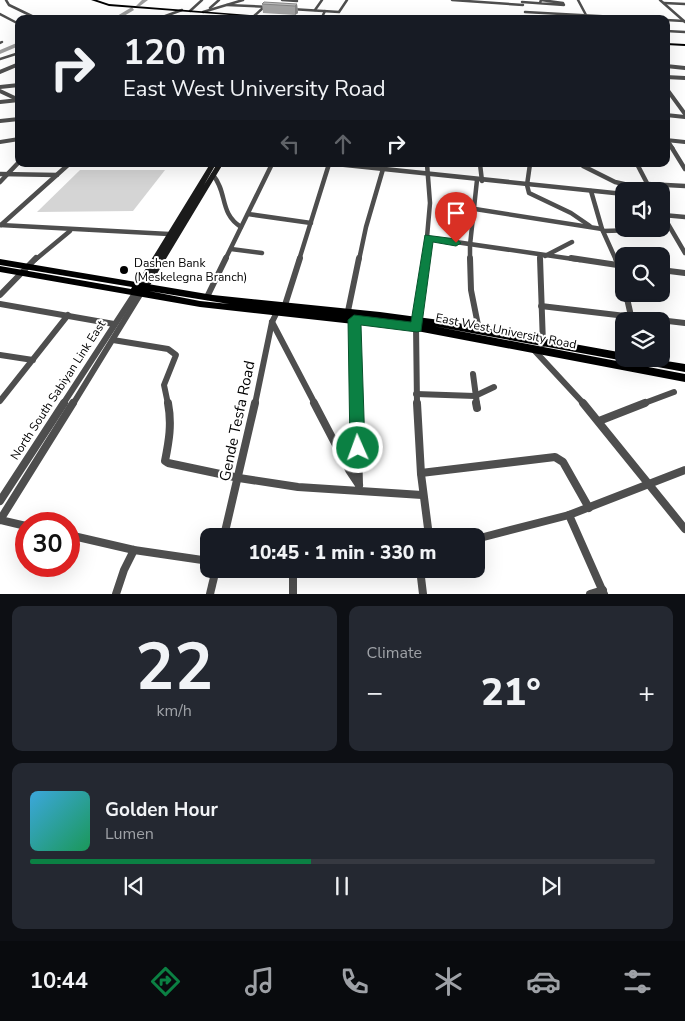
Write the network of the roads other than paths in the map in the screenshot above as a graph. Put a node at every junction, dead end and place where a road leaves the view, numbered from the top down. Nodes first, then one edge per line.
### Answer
1 (202, 0) edge
2 (219, 0) edge
3 (243, 0) edge
4 (282, 0) edge
5 (298, 0) edge
6 (322, 0) edge
7 (347, 0) edge
8 (452, 0) edge
9 (578, 0) edge
10 (660, 0) edge
11 (92, 1) edge
12 (251, 1) dead end
13 (6, 2) edge
14 (522, 2) edge
15 (540, 3) junction
16 (664, 3) junction
17 (685, 4) edge
18 (0, 5) edge
19 (227, 5) junction
20 (117, 6) joint
21 (251, 6) junction
22 (143, 7) joint
23 (264, 7) junction
24 (278, 8) edge
25 (284, 8) edge
26 (292, 8) junction
27 (181, 10) junction
28 (190, 10) junction
29 (315, 10) junction
30 (205, 11) junction
31 (325, 11) junction
32 (525, 12) junction
33 (0, 14) edge
34 (30, 15) edge
35 (168, 15) edge
36 (242, 15) edge
37 (244, 15) edge
38 (255, 15) edge
39 (323, 15) edge
40 (526, 15) edge
41 (571, 15) edge
42 (586, 15) edge
43 (670, 20) edge
44 (685, 21) edge
45 (15, 22) edge
46 (670, 31) edge
47 (685, 32) edge
48 (670, 43) edge
49 (685, 44) edge
50 (15, 54) edge
51 (0, 59) edge
52 (15, 66) edge
53 (670, 66) edge
54 (685, 68) edge
55 (0, 72) edge
56 (670, 77) edge
57 (685, 78) edge
58 (15, 85) edge
59 (0, 87) edge
60 (0, 91) edge
61 (670, 94) edge
62 (15, 98) edge
63 (15, 100) edge
64 (2, 102) edge
65 (0, 108) edge
66 (670, 115) edge
67 (685, 115) edge
68 (15, 119) edge
69 (0, 121) edge
70 (15, 140) edge
71 (670, 140) edge
72 (0, 142) edge
73 (685, 142) edge
74 (670, 144) edge
75 (15, 166) edge
76 (66, 167) edge
77 (211, 167) edge
78 (218, 167) edge
79 (271, 167) edge
80 (328, 167) edge
81 (387, 167) edge
82 (428, 167) edge
83 (480, 167) edge
84 (530, 167) edge
85 (585, 167) edge
86 (638, 167) edge
87 (685, 168) edge
88 (0, 174) edge
89 (7, 174) junction
90 (429, 174) junction
91 (57, 175) junction
92 (213, 175) junction
93 (479, 180) junction
94 (0, 182) edge
95 (615, 182) edge
96 (646, 182) edge
97 (527, 185) junction
98 (670, 185) edge
99 (685, 186) edge
100 (591, 191) junction
101 (615, 193) edge
102 (475, 209) junction
103 (248, 214) junction
104 (670, 214) edge
105 (685, 217) edge
106 (311, 223) junction
107 (0, 225) edge
108 (590, 226) junction
109 (670, 226) edge
110 (241, 227) junction
111 (70, 230) junction
112 (602, 230) junction
113 (615, 230) edge
114 (169, 234) junction
115 (428, 238) junction
116 (572, 242) dead end
117 (470, 245) junction
118 (230, 249) junction
119 (684, 250) edge
120 (262, 252) dead end
121 (542, 255) junction
122 (615, 255) edge
123 (0, 262) edge
124 (615, 265) edge
125 (0, 269) edge
126 (23, 270) junction
127 (670, 271) edge
128 (685, 273) edge
129 (140, 289) junction
130 (0, 295) edge
131 (207, 297) junction
132 (0, 304) edge
133 (541, 306) junction
134 (281, 309) junction
135 (348, 311) junction
136 (615, 314) edge
137 (68, 315) junction
138 (354, 320) junction
139 (670, 321) edge
140 (272, 322) junction
141 (685, 323) edge
142 (114, 324) junction
143 (417, 324) junction
144 (478, 330) junction
145 (113, 340) junction
146 (540, 347) junction
147 (0, 355) edge
148 (33, 360) junction
149 (685, 368) edge
150 (473, 374) dead end
151 (685, 378) edge
152 (494, 387) dead end
153 (674, 392) dead end
154 (416, 394) junction
155 (475, 396) junction
156 (0, 401) edge
157 (478, 408) dead end
158 (599, 421) junction
159 (685, 470) edge
160 (421, 473) junction
161 (239, 478) junction
162 (649, 484) junction
163 (359, 488) junction
164 (422, 495) junction
165 (0, 501) edge
166 (589, 508) junction
167 (569, 515) junction
168 (0, 520) edge
169 (15, 523) edge
170 (226, 528) edge
171 (428, 528) edge
172 (685, 529) edge
173 (485, 537) edge
174 (80, 538) edge
175 (134, 550) junction
176 (200, 560) edge
177 (214, 578) edge
178 (293, 578) edge
179 (421, 578) edge
180 (604, 592) edge
181 (116, 594) edge
182 (210, 594) edge
183 (293, 594) edge
184 (423, 594) edge
185 (590, 594) edge

1 - 28 street
2 - 30 street
3 - 19 street
4 - 5 street
5 - 26 street
6 - 29 street
7 - 31 street
8 - 14 street
9 - 42 street
10 - 16 street
11 - 20 main road
12 - 21 street
13 - 18 street
13 - 34 street
14 - 15 street
14 - 32 street
15 - 15 street
16 - 17 street
16 - 44 street
19 - 21 street
19 - 30 street
20 - 22 main road
21 - 23 street
22 - 27 main road
23 - 24 street
23 - 38 street
25 - 26 street
26 - 29 street
27 - 28 main road
27 - 35 street
27 - 36 main road
28 - 30 main road
29 - 31 street
30 - 37 main road
31 - 39 street
32 - 40 street
32 - 41 street
33 - 45 street
43 - 44 street
46 - 47 street
48 - 49 main road
50 - 51 street
52 - 55 street
53 - 54 street
56 - 57 street
58 - 59 street
60 - 62 street
61 - 67 street
63 - 64 street
64 - 65 street
66 - 67 street
68 - 69 street
70 - 72 street
71 - 73 street
74 - 87 street
75 - 89 street
76 - 91 street
77 - 114 main road, North South Sabiyan Link East
78 - 92 main road, North South Sabiyan Link East
79 - 103 street
80 - 106 street, Gende Tesfa Road
81 - 90 street
81 - 135 street
82 - 90 street
83 - 93 street
84 - 97 street
85 - 95 street
86 - 96 street
88 - 89 street
89 - 91 street
89 - 94 street
90 - 93 street
90 - 115 street
91 - 107 street
92 - 110 street
92 - 129 main road, North South Sabiyan Link East
93 - 97 street
93 - 102 street
97 - 100 street
97 - 108 street
98 - 99 street
100 - 101 street
100 - 112 street
102 - 108 street
102 - 117 street
103 - 106 street
103 - 110 street
104 - 105 street
106 - 134 street, Gende Tesfa Road
107 - 111 street
108 - 112 street
109 - 119 street
110 - 118 street
111 - 114 street
111 - 126 street
112 - 113 street
112 - 122 street
114 - 129 main road, North South Sabiyan Link East
115 - 117 street
115 - 143 street
116 - 121 street
117 - 121 street
117 - 144 street
118 - 120 street
118 - 131 street
121 - 124 street
121 - 133 street
123 - 126 main road, East West University Road
125 - 126 main road, East West University Road
126 - 129 main road, East West University Road
126 - 130 street
127 - 128 street
129 - 131 main road, East West University Road
129 - 134 main road, East West University Road
129 - 142 street, North South Sabiyan Link East
129 - 145 street, North South Sabiyan Link East
131 - 134 main road, East West University Road
132 - 137 street
133 - 136 street
133 - 146 street
134 - 135 main road, East West University Road
134 - 138 main road, East West University Road
134 - 140 street, Gende Tesfa Road
135 - 143 main road, East West University Road
137 - 142 street
137 - 148 street
138 - 143 main road, East West University Road
138 - 163 street
139 - 141 street
140 - 161 street, Gende Tesfa Road
140 - 163 street
142 - 165 street, North South Sabiyan Link East
143 - 144 main road, East West University Road
143 - 146 main road, East West University Road
143 - 154 street
144 - 146 main road, East West University Road
145 - 161 street
145 - 168 street, North South Sabiyan Link East
146 - 149 main road, East West University Road
146 - 151 main road, East West University Road
146 - 158 street
147 - 148 street
148 - 156 street
150 - 155 street
152 - 155 street
153 - 158 street
154 - 155 street
154 - 160 street
155 - 157 street
158 - 162 street
159 - 162 street
160 - 164 street
160 - 166 street
161 - 163 street
161 - 170 street, Gende Tesfa Road
162 - 166 street
162 - 172 street
163 - 164 street
164 - 171 street
166 - 167 street
167 - 173 street
167 - 180 street
168 - 169 street
174 - 175 street
175 - 176 street
175 - 181 street
177 - 182 street
178 - 183 street
179 - 184 street
180 - 185 street

